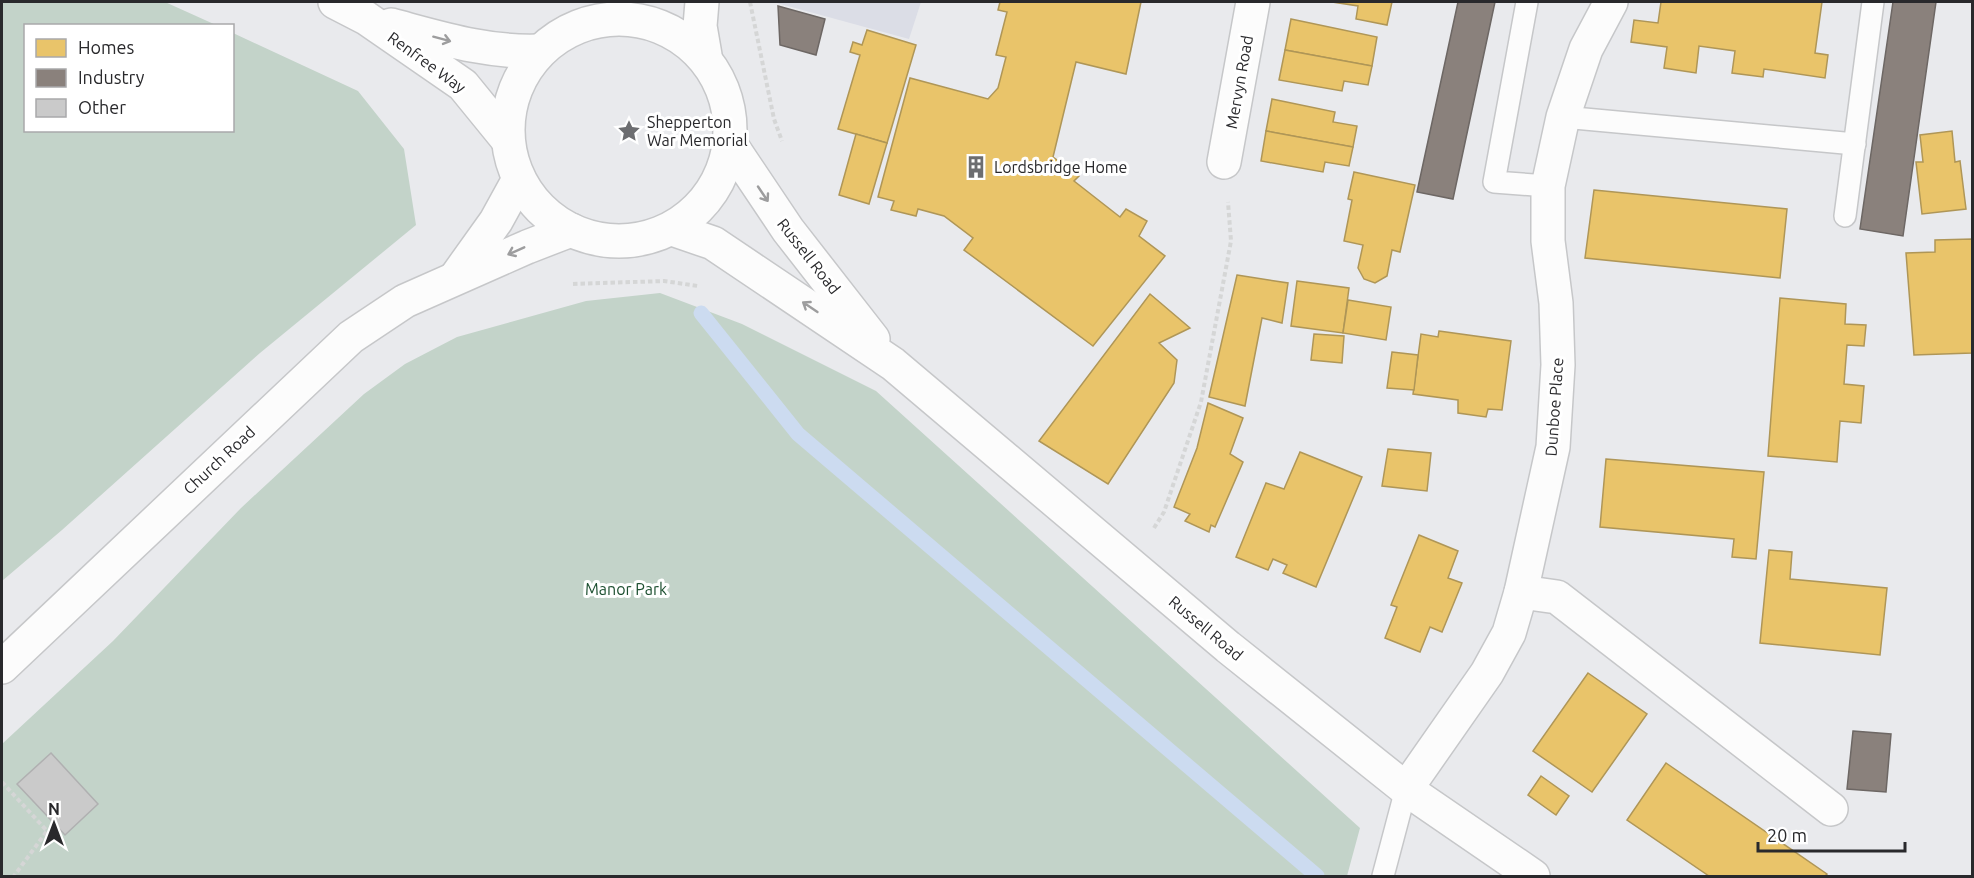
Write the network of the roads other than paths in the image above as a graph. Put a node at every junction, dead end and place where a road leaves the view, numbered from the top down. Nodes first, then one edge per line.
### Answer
1 (335, 2) edge
2 (702, 2) edge
3 (1253, 2) edge
4 (1527, 2) edge
5 (1611, 2) edge
6 (1873, 2) edge
7 (625, 10) edge
8 (366, 18) junction
9 (539, 51) junction
10 (705, 55) junction
11 (1563, 117) junction
12 (507, 139) junction
13 (1855, 144) junction
14 (731, 145) junction
15 (1224, 162) road end
16 (518, 181) junction
17 (1548, 186) junction
18 (1845, 216) dead end
19 (672, 229) junction
20 (571, 230) junction
21 (455, 279) junction
22 (892, 364) junction
23 (1521, 592) junction
24 (2, 667) edge
25 (1406, 789) junction
26 (1831, 809) dead end
27 (1383, 876) edge
28 (1533, 876) edge

1 - 8 main road, Renfree Way
2 - 10 main road
3 - 15 main road, Mervyn Road
4 - 17 lane
5 - 11 main road, Dunboe Place
6 - 13 lane
7 - 9 main road
7 - 10 main road
8 -> 9 main road, Renfree Way
8 - 12 main road, Renfree Way
9 - 12 main road
10 - 14 main road
11 - 13 lane
11 - 17 main road, Dunboe Place
12 - 16 main road
13 - 18 lane
14 - 19 main road
14 -> 22 main road, Russell Road
16 - 20 main road
16 - 21 main road
17 - 23 main road, Dunboe Place
19 - 20 main road
22 -> 19 main road, Russell Road
20 -> 21 main road, Church Road
21 - 24 main road, Church Road
22 - 25 main road, Russell Road
23 - 25 main road, Dunboe Place
23 - 26 main road
25 - 27 lane
25 - 28 main road, Russell Road

